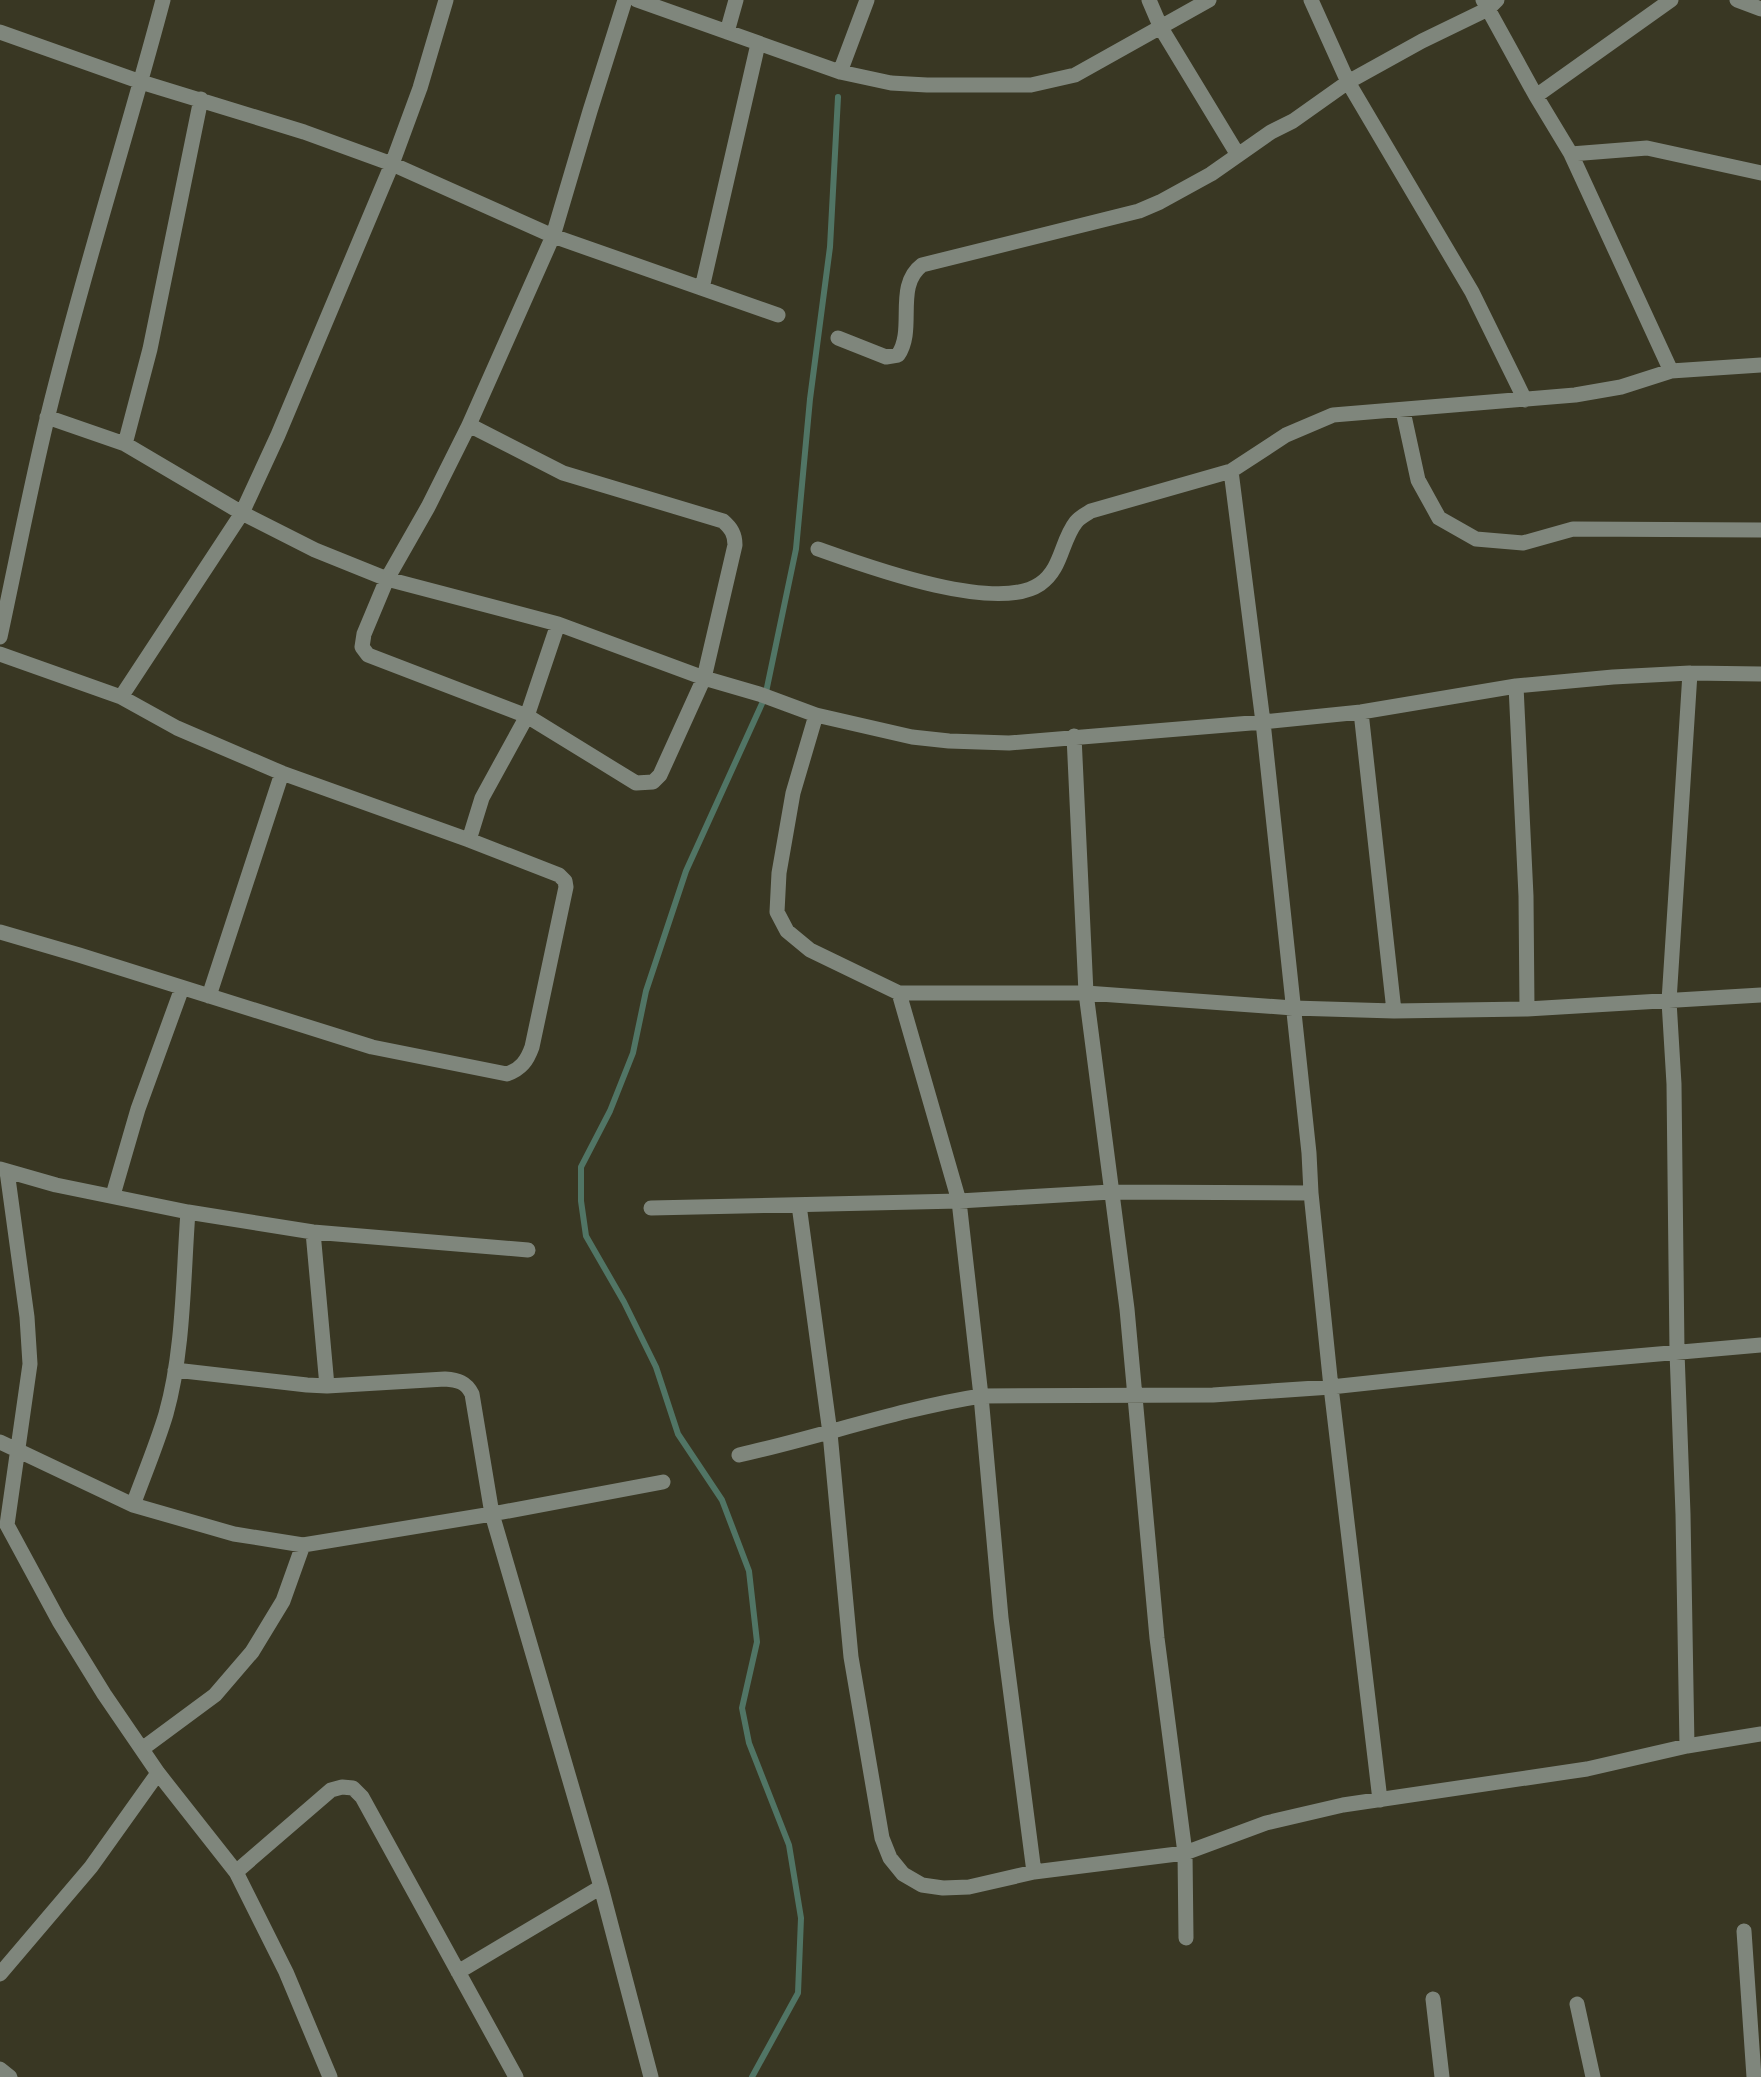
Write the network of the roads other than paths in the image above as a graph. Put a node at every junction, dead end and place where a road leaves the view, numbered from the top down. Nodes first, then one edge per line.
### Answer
1 (163, 0) edge
2 (446, 0) edge
3 (625, 0) edge
4 (638, 0) edge
5 (736, 0) edge
6 (867, 0) edge
7 (1149, 0) edge
8 (1209, 0) edge
9 (1311, 0) edge
10 (1671, 0) edge
11 (1737, 0) edge
12 (1490, 3) edge
13 (1761, 9) edge
14 (1161, 28) junction
15 (0, 32) edge
16 (727, 32) junction
17 (758, 44) junction
18 (840, 72) junction
19 (141, 82) junction
20 (1348, 82) junction
21 (1536, 96) junction
22 (201, 99) junction
23 (1571, 154) junction
24 (1238, 155) junction
25 (392, 164) junction
26 (1761, 173) edge
27 (553, 236) junction
28 (702, 288) junction
29 (778, 315) dead end
30 (838, 338) dead end
31 (1761, 365) edge
32 (1671, 371) junction
33 (1524, 400) junction
34 (1403, 411) junction
35 (47, 417) junction
36 (469, 425) junction
37 (125, 444) junction
38 (1231, 471) junction
39 (242, 513) junction
40 (1761, 530) edge
41 (818, 549) dead end
42 (387, 579) junction
43 (558, 624) junction
44 (0, 637) edge
45 (0, 654) edge
46 (1690, 673) junction
47 (1761, 674) edge
48 (704, 678) junction
49 (1516, 686) junction
50 (121, 697) junction
51 (1361, 712) junction
52 (816, 715) junction
53 (526, 716) junction
54 (1263, 722) junction
55 (1074, 736) junction
56 (282, 773) junction
57 (468, 840) junction
58 (0, 932) edge
59 (182, 988) junction
60 (899, 993) junction
61 (1086, 993) junction
62 (1761, 995) edge
63 (209, 996) junction
64 (1669, 1001) junction
65 (1293, 1008) junction
66 (1527, 1010) junction
67 (1394, 1011) junction
68 (4, 1170) edge
69 (1111, 1192) junction
70 (1311, 1193) junction
71 (113, 1195) junction
72 (959, 1201) junction
73 (799, 1205) junction
74 (651, 1208) dead end
75 (188, 1212) junction
76 (313, 1232) junction
77 (528, 1250) dead end
78 (1761, 1345) edge
79 (1677, 1352) junction
80 (175, 1370) junction
81 (327, 1386) junction
82 (1331, 1387) junction
83 (1135, 1394) junction
84 (981, 1396) junction
85 (830, 1433) junction
86 (0, 1442) edge
87 (19, 1450) junction
88 (739, 1455) dead end
89 (663, 1482) dead end
90 (133, 1505) junction
91 (492, 1514) junction
92 (7, 1526) junction
93 (0, 1543) edge
94 (303, 1545) junction
95 (1761, 1734) edge
96 (1687, 1746) junction
97 (142, 1749) junction
98 (158, 1773) junction
99 (1380, 1800) junction
100 (1185, 1853) junction
101 (236, 1872) junction
102 (1034, 1872) junction
103 (601, 1887) junction
104 (1744, 1931) dead end
105 (1186, 1938) dead end
106 (458, 1972) junction
107 (0, 1974) edge
108 (1432, 1999) dead end
109 (1577, 2004) dead end
110 (0, 2069) edge
111 (10, 2077) edge
112 (330, 2077) edge
113 (516, 2077) edge
114 (651, 2077) edge
115 (1442, 2077) edge
116 (1593, 2077) edge
117 (1754, 2077) edge

1 - 19 street
2 - 25 street
3 - 27 street
4 - 16 street
5 - 16 street
6 - 18 street
7 - 14 street
8 - 14 street
9 - 20 street
10 - 21 street
11 - 13 street
12 - 20 street
12 - 21 street
14 - 18 street
14 - 24 street
15 - 19 street
16 - 17 street
17 - 18 street
17 - 28 street
19 - 22 street
19 - 35 street
20 - 24 street
20 - 33 street
21 - 23 street
22 - 25 street
22 - 37 street
23 - 26 street
23 - 32 street
24 - 30 street
25 - 27 street
25 - 39 street
27 - 28 street
27 - 36 street
28 - 29 street
31 - 32 street
32 - 33 street
33 - 34 street
34 - 38 street
34 - 40 street
35 - 37 street
35 - 44 street
36 - 42 street
36 - 48 street
37 - 39 street
38 - 41 street
38 - 54 street
39 - 42 street
39 - 50 street
42 - 43 street
42 - 53 street
43 - 48 street
43 - 53 street
45 - 50 street
46 - 47 street
46 - 49 street
46 - 64 street
48 - 52 street
48 - 53 street
49 - 51 street
49 - 66 street
50 - 56 street
51 - 54 street
51 - 67 street
52 - 55 street
52 - 60 street
53 - 57 street
54 - 55 street
54 - 65 street
55 - 61 street
56 - 57 street
56 - 63 street
57 - 63 street
58 - 59 street
59 - 63 street
59 - 71 street
60 - 61 street
60 - 72 street
61 - 65 street
61 - 69 street
62 - 64 street
64 - 66 street
64 - 79 street
65 - 67 street
65 - 70 street
66 - 67 street
68 - 71 street
68 - 87 street
69 - 70 street
69 - 72 street
69 - 83 street
70 - 82 street
71 - 75 street
72 - 73 street
72 - 84 street
73 - 74 street
73 - 85 street
75 - 76 street
75 - 80 street
76 - 77 street
76 - 81 street
78 - 79 street
79 - 82 street
79 - 96 street
80 - 81 street
80 - 90 street
81 - 91 street
82 - 83 street
82 - 99 street
83 - 84 street
83 - 100 street
84 - 85 street
84 - 102 street
85 - 88 street
85 - 102 street
86 - 87 street
87 - 90 street
87 - 92 street
89 - 91 street
90 - 94 street
91 - 94 street
91 - 103 street
92 - 93 street
92 - 97 street
94 - 97 street
95 - 96 street
96 - 99 street
97 - 98 street
98 - 101 street
98 - 107 street
99 - 100 street
100 - 102 street
100 - 105 street
101 - 106 street
101 - 112 street
103 - 106 street
103 - 114 street
104 - 117 street
106 - 113 street
108 - 115 street
109 - 116 street
110 - 111 street

